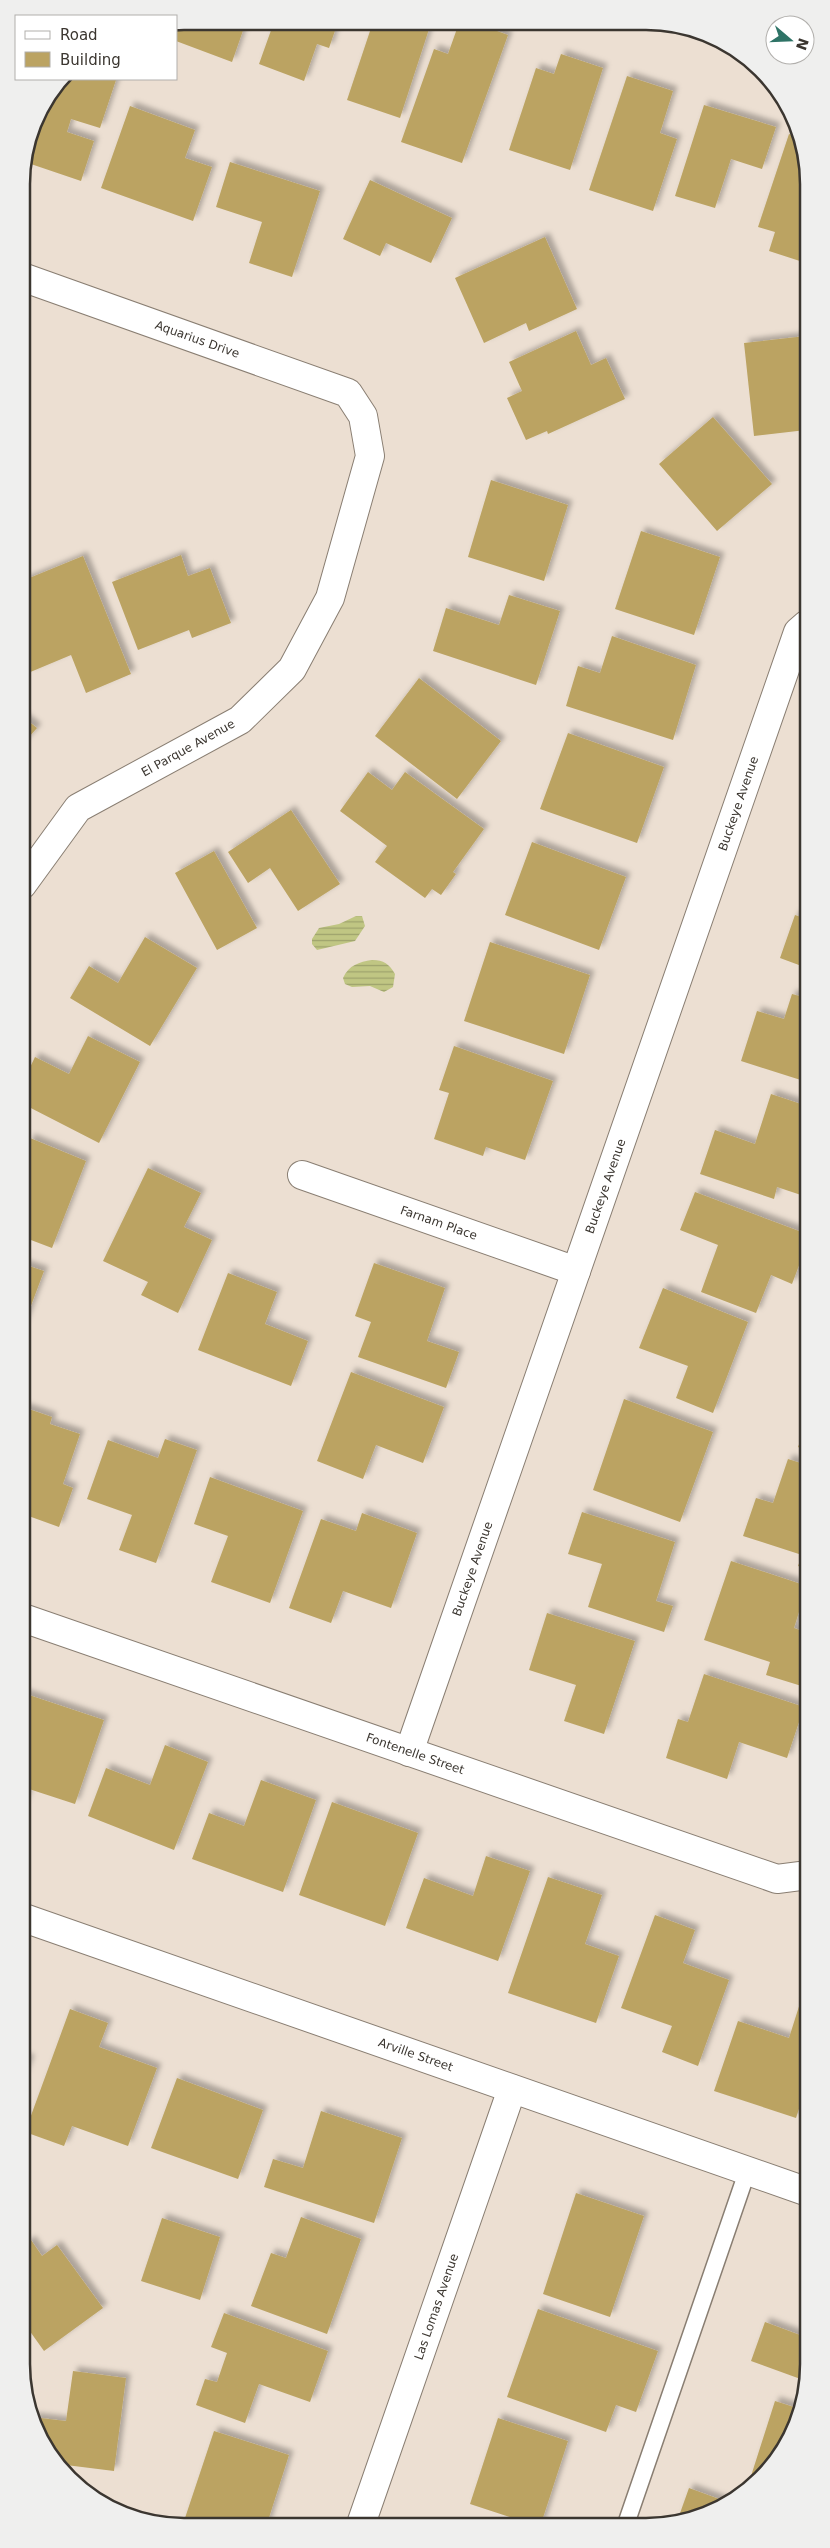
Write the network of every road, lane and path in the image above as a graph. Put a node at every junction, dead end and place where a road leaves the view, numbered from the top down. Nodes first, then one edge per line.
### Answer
1 (30, 280) edge
2 (363, 416) joint
3 (800, 630) edge
4 (30, 873) edge
5 (302, 1176) dead end
6 (576, 1270) junction
7 (30, 1620) edge
8 (409, 1752) junction
9 (800, 1876) edge
10 (30, 1920) edge
11 (512, 2089) junction
12 (748, 2172) junction
13 (800, 2189) edge
14 (363, 2518) edge
15 (628, 2518) edge

1 - 2 street, Aquarius Drive
2 - 4 street, El Parque Avenue
3 - 6 street, Buckeye Avenue
5 - 6 street, Farnam Place
6 - 8 street, Buckeye Avenue
7 - 8 street, Fontenelle Street
8 - 9 street, Fontenelle Street
10 - 11 street, Arville Street
11 - 12 street, Arville Street
11 - 14 street, Las Lomas Avenue
12 - 13 street, Arville Street
12 - 15 lane

